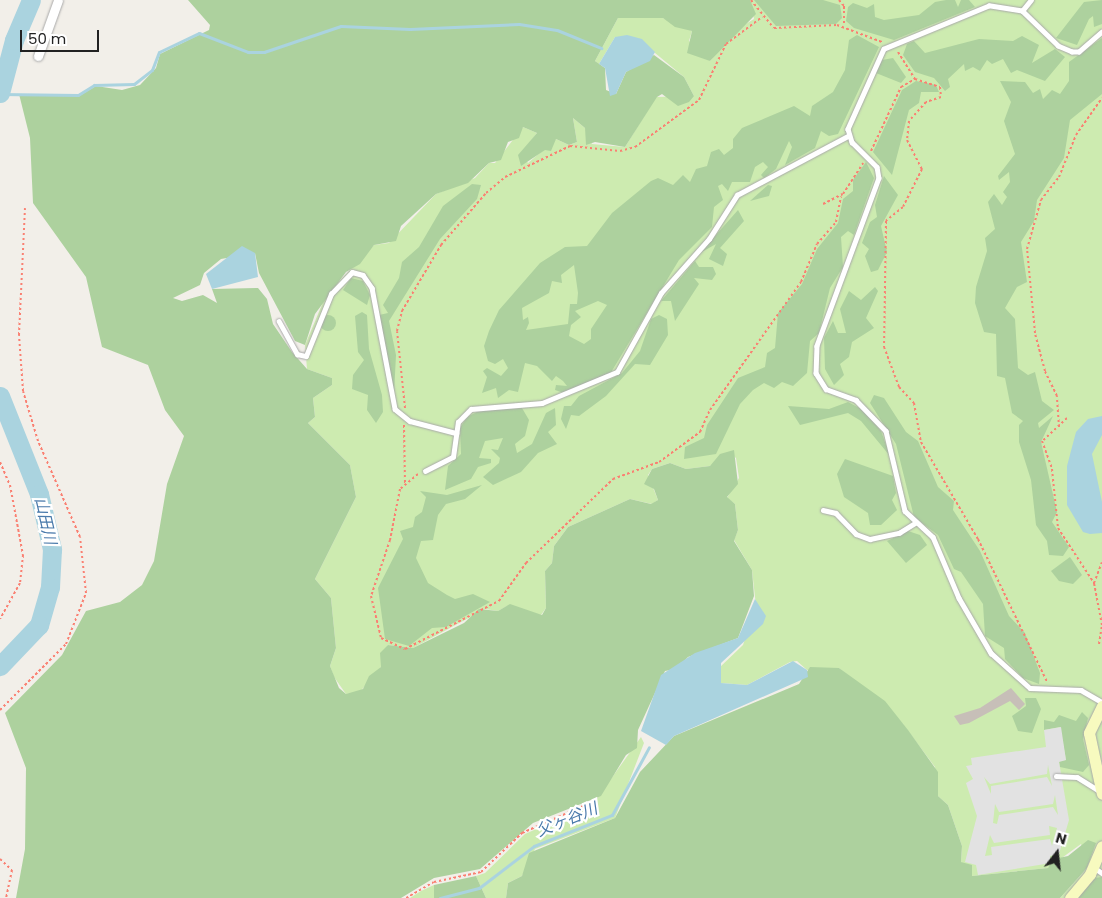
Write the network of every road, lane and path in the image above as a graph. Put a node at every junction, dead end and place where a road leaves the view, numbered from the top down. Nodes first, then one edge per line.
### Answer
1 (58, 0) edge
2 (751, 0) edge
3 (839, 0) edge
4 (1030, 0) edge
5 (1022, 11) junction
6 (762, 18) junction
7 (844, 27) junction
8 (1102, 32) edge
9 (889, 45) junction
10 (38, 56) dead end
11 (915, 79) junction
12 (1102, 98) edge
13 (848, 136) junction
14 (868, 156) junction
15 (841, 196) junction
16 (823, 204) dead end
17 (25, 208) dead end
18 (278, 321) dead end
19 (404, 418) junction
20 (1067, 418) dead end
21 (1060, 428) junction
22 (456, 433) junction
23 (0, 462) edge
24 (426, 471) joint
25 (405, 483) junction
26 (823, 510) dead end
27 (915, 523) junction
28 (1102, 562) edge
29 (1094, 583) junction
30 (0, 619) edge
31 (1099, 644) dead end
32 (1052, 691) junction
33 (1102, 702) edge
34 (1102, 706) edge
35 (0, 710) edge
36 (1056, 776) dead end
37 (1102, 793) edge
38 (592, 802) dead end
39 (1102, 846) edge
40 (0, 859) edge
41 (1098, 870) edge
42 (6, 898) edge
43 (406, 898) edge
44 (1070, 898) edge

1 - 10 street
2 - 6 path
3 - 7 path
4 - 5 lane
5 - 8 lane
5 - 9 lane
6 - 7 path
6 - 19 path
7 - 9 path
9 - 11 path
9 - 13 lane
11 - 14 path
11 - 32 path
12 - 21 path
13 - 14 lane
13 - 22 lane
14 - 15 path
14 - 27 lane
15 - 16 path
15 - 25 path
17 - 35 path
18 - 19 lane
19 - 22 lane
19 - 25 path
20 - 21 path
21 - 29 path
22 - 24 lane
23 - 30 path
24 - 25 path
26 - 27 lane
27 - 32 lane
28 - 29 path
29 - 31 path
32 - 33 lane
34 - 37 street
36 - 37 lane
38 - 43 path
39 - 41 street
40 - 42 path
41 - 44 street

